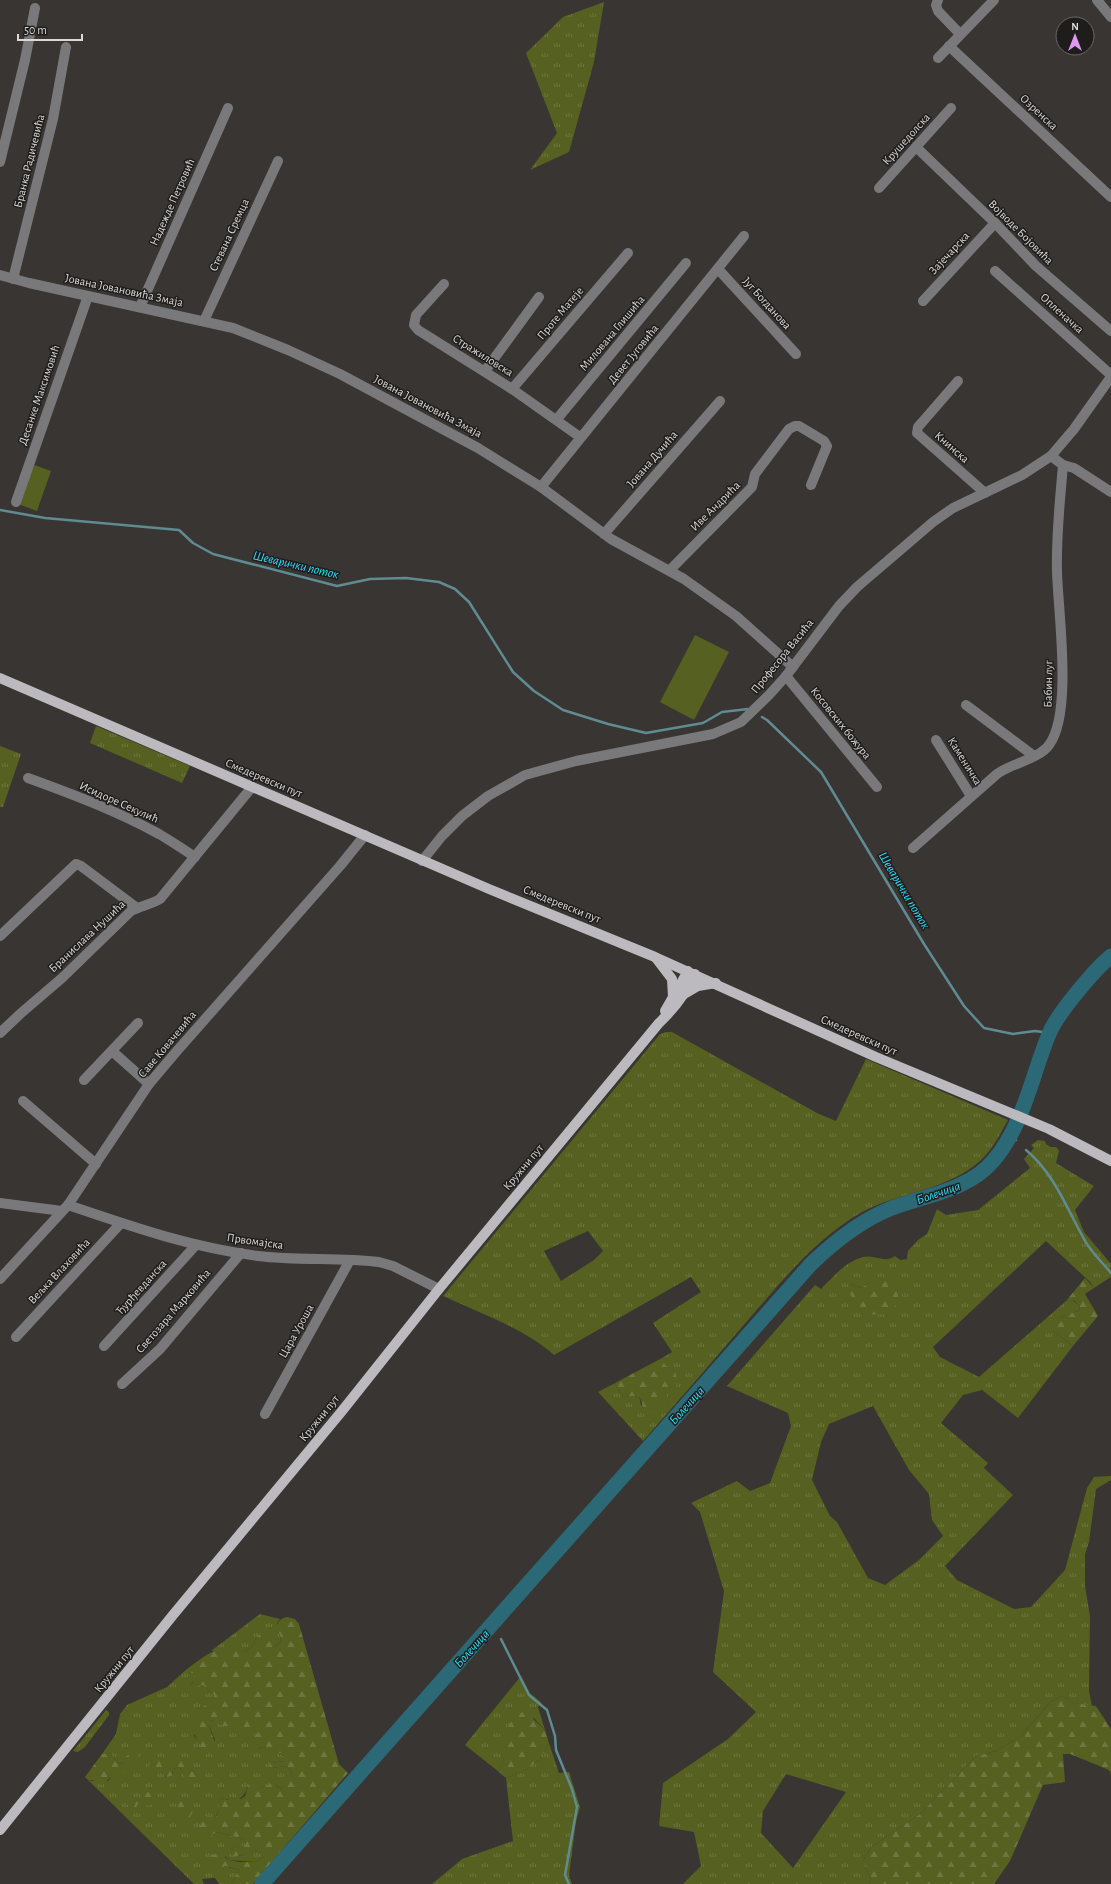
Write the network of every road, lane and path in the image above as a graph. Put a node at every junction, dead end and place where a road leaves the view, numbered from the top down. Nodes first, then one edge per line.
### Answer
1 (938, 0) edge
2 (994, 0) edge
3 (1096, 0) edge
4 (35, 8) dead end
5 (1111, 17) edge
6 (960, 34) junction
7 (949, 46) junction
8 (66, 47) dead end
9 (938, 58) dead end
10 (228, 108) dead end
11 (951, 108) dead end
12 (916, 147) junction
13 (278, 161) dead end
14 (0, 162) edge
15 (879, 188) dead end
16 (1111, 197) edge
17 (995, 223) junction
18 (744, 236) dead end
19 (628, 253) dead end
20 (686, 263) dead end
21 (718, 269) junction
22 (995, 271) dead end
23 (0, 275) edge
24 (13, 280) junction
25 (444, 284) dead end
26 (88, 296) junction
27 (539, 297) dead end
28 (923, 301) dead end
29 (140, 307) junction
30 (204, 321) junction
31 (1111, 331) edge
32 (796, 354) dead end
33 (485, 371) junction
34 (1111, 376) edge
35 (958, 380) dead end
36 (512, 389) junction
37 (720, 401) dead end
38 (557, 419) junction
39 (580, 438) junction
40 (1052, 456) junction
41 (1063, 465) junction
42 (811, 485) dead end
43 (541, 488) junction
44 (985, 492) junction
45 (1111, 492) edge
46 (16, 502) dead end
47 (604, 534) junction
48 (670, 570) junction
49 (793, 667) junction
50 (786, 676) junction
51 (0, 678) edge
52 (966, 705) dead end
53 (936, 740) dead end
54 (1034, 756) junction
55 (28, 778) dead end
56 (252, 787) junction
57 (877, 787) dead end
58 (971, 796) junction
59 (365, 835) junction
60 (913, 848) dead end
61 (195, 857) junction
62 (422, 861) junction
63 (137, 908) junction
64 (0, 936) edge
65 (655, 956) junction
66 (692, 973) junction
67 (716, 983) junction
68 (678, 996) junction
69 (138, 1023) dead end
70 (0, 1033) edge
71 (112, 1051) junction
72 (84, 1080) dead end
73 (150, 1084) junction
74 (23, 1101) dead end
75 (1111, 1161) edge
76 (96, 1164) junction
77 (0, 1203) edge
78 (65, 1208) junction
79 (121, 1223) junction
80 (196, 1245) junction
81 (241, 1253) junction
82 (350, 1260) junction
83 (0, 1279) edge
84 (439, 1289) junction
85 (16, 1337) dead end
86 (104, 1346) dead end
87 (122, 1384) dead end
88 (265, 1414) dead end
89 (0, 1830) edge

1 - 6 street
2 - 6 street
3 - 5 street
4 - 14 street
6 - 7 street
7 - 9 street
7 - 16 street, Озренска
8 - 24 street, Бранка Радичевића
10 - 29 street, Надежде Петровић
11 - 12 street, Крушедолска
12 - 15 street, Крушедолска
12 - 17 street, Војводе Бојовића
13 - 30 street, Стевана Сремца
17 - 28 street, Зајечарска
17 - 31 street, Војводе Бојовића
18 - 21 street, Девет Југовића
19 - 36 street, Проте Матеје
20 - 38 street, Милована Глишића
21 - 32 street, Југ Богданова
21 - 39 street, Девет Југовића
22 - 34 street, Опленачка
23 - 24 street, Јована Јовановића Змаја
24 - 26 street, Јована Јовановића Змаја
25 - 33 street, Стражиловска
26 - 29 street, Јована Јовановића Змаја
26 - 46 street, Десанке Максимовић
27 - 33 street
29 - 30 street, Јована Јовановића Змаја
30 - 43 street, Јована Јовановића Змаја
33 - 36 street, Стражиловска
34 - 40 street, Професора Васића
35 - 44 street, Книнска
36 - 38 street, Стражиловска
37 - 47 street, Јована Дучића
38 - 39 street, Стражиловска
39 - 43 street, Девет Југовића
40 - 41 street
40 - 44 street, Професора Васића
41 - 45 street
41 - 54 street, Бабин луг
42 - 48 street, Иве Андрића
43 - 47 street, Јована Јовановића Змаја
44 - 49 street, Професора Васића
47 - 48 street, Јована Јовановића Змаја
48 - 49 street, Јована Јовановића Змаја
49 - 50 street, Професора Васића
50 - 57 street, Косовских божура
50 - 62 street, Професора Васића
51 - 56 main road, Смедеревски пут
52 - 54 street
53 - 58 street, Каменичка
54 - 58 street, Бабин луг
55 - 61 street, Исидоре Секулић
56 - 59 main road, Смедеревски пут
56 - 61 street, Бранислава Нушића
58 - 60 street, Бабин луг
59 - 62 main road, Смедеревски пут
59 - 73 street, Саве Ковачевића
61 - 63 street, Бранислава Нушића
62 - 65 main road, Смедеревски пут
63 - 64 street
63 - 70 street, Бранислава Нушића
65 - 66 main road, Смедеревски пут
65 - 68 main road
66 - 67 main road, Смедеревски пут
66 - 68 main road, Кружни пут
67 - 68 main road
67 - 75 main road, Смедеревски пут
68 - 84 main road, Кружни пут
69 - 71 street
71 - 72 street
71 - 73 street
73 - 76 street, Саве Ковачевића
74 - 76 street
76 - 78 street, Саве Ковачевића
77 - 78 street, Првомајска
78 - 79 street, Првомајска
78 - 83 street, Саве Ковачевића
79 - 80 street, Првомајска
79 - 85 street, Вељка Влаховића
80 - 81 street, Првомајска
80 - 86 street, Ђурђевданска
81 - 82 street, Првомајска
81 - 87 street, Светозара Марковића
82 - 84 street, Првомајска
82 - 88 street, Цара Уроша
84 - 89 main road, Кружни пут

